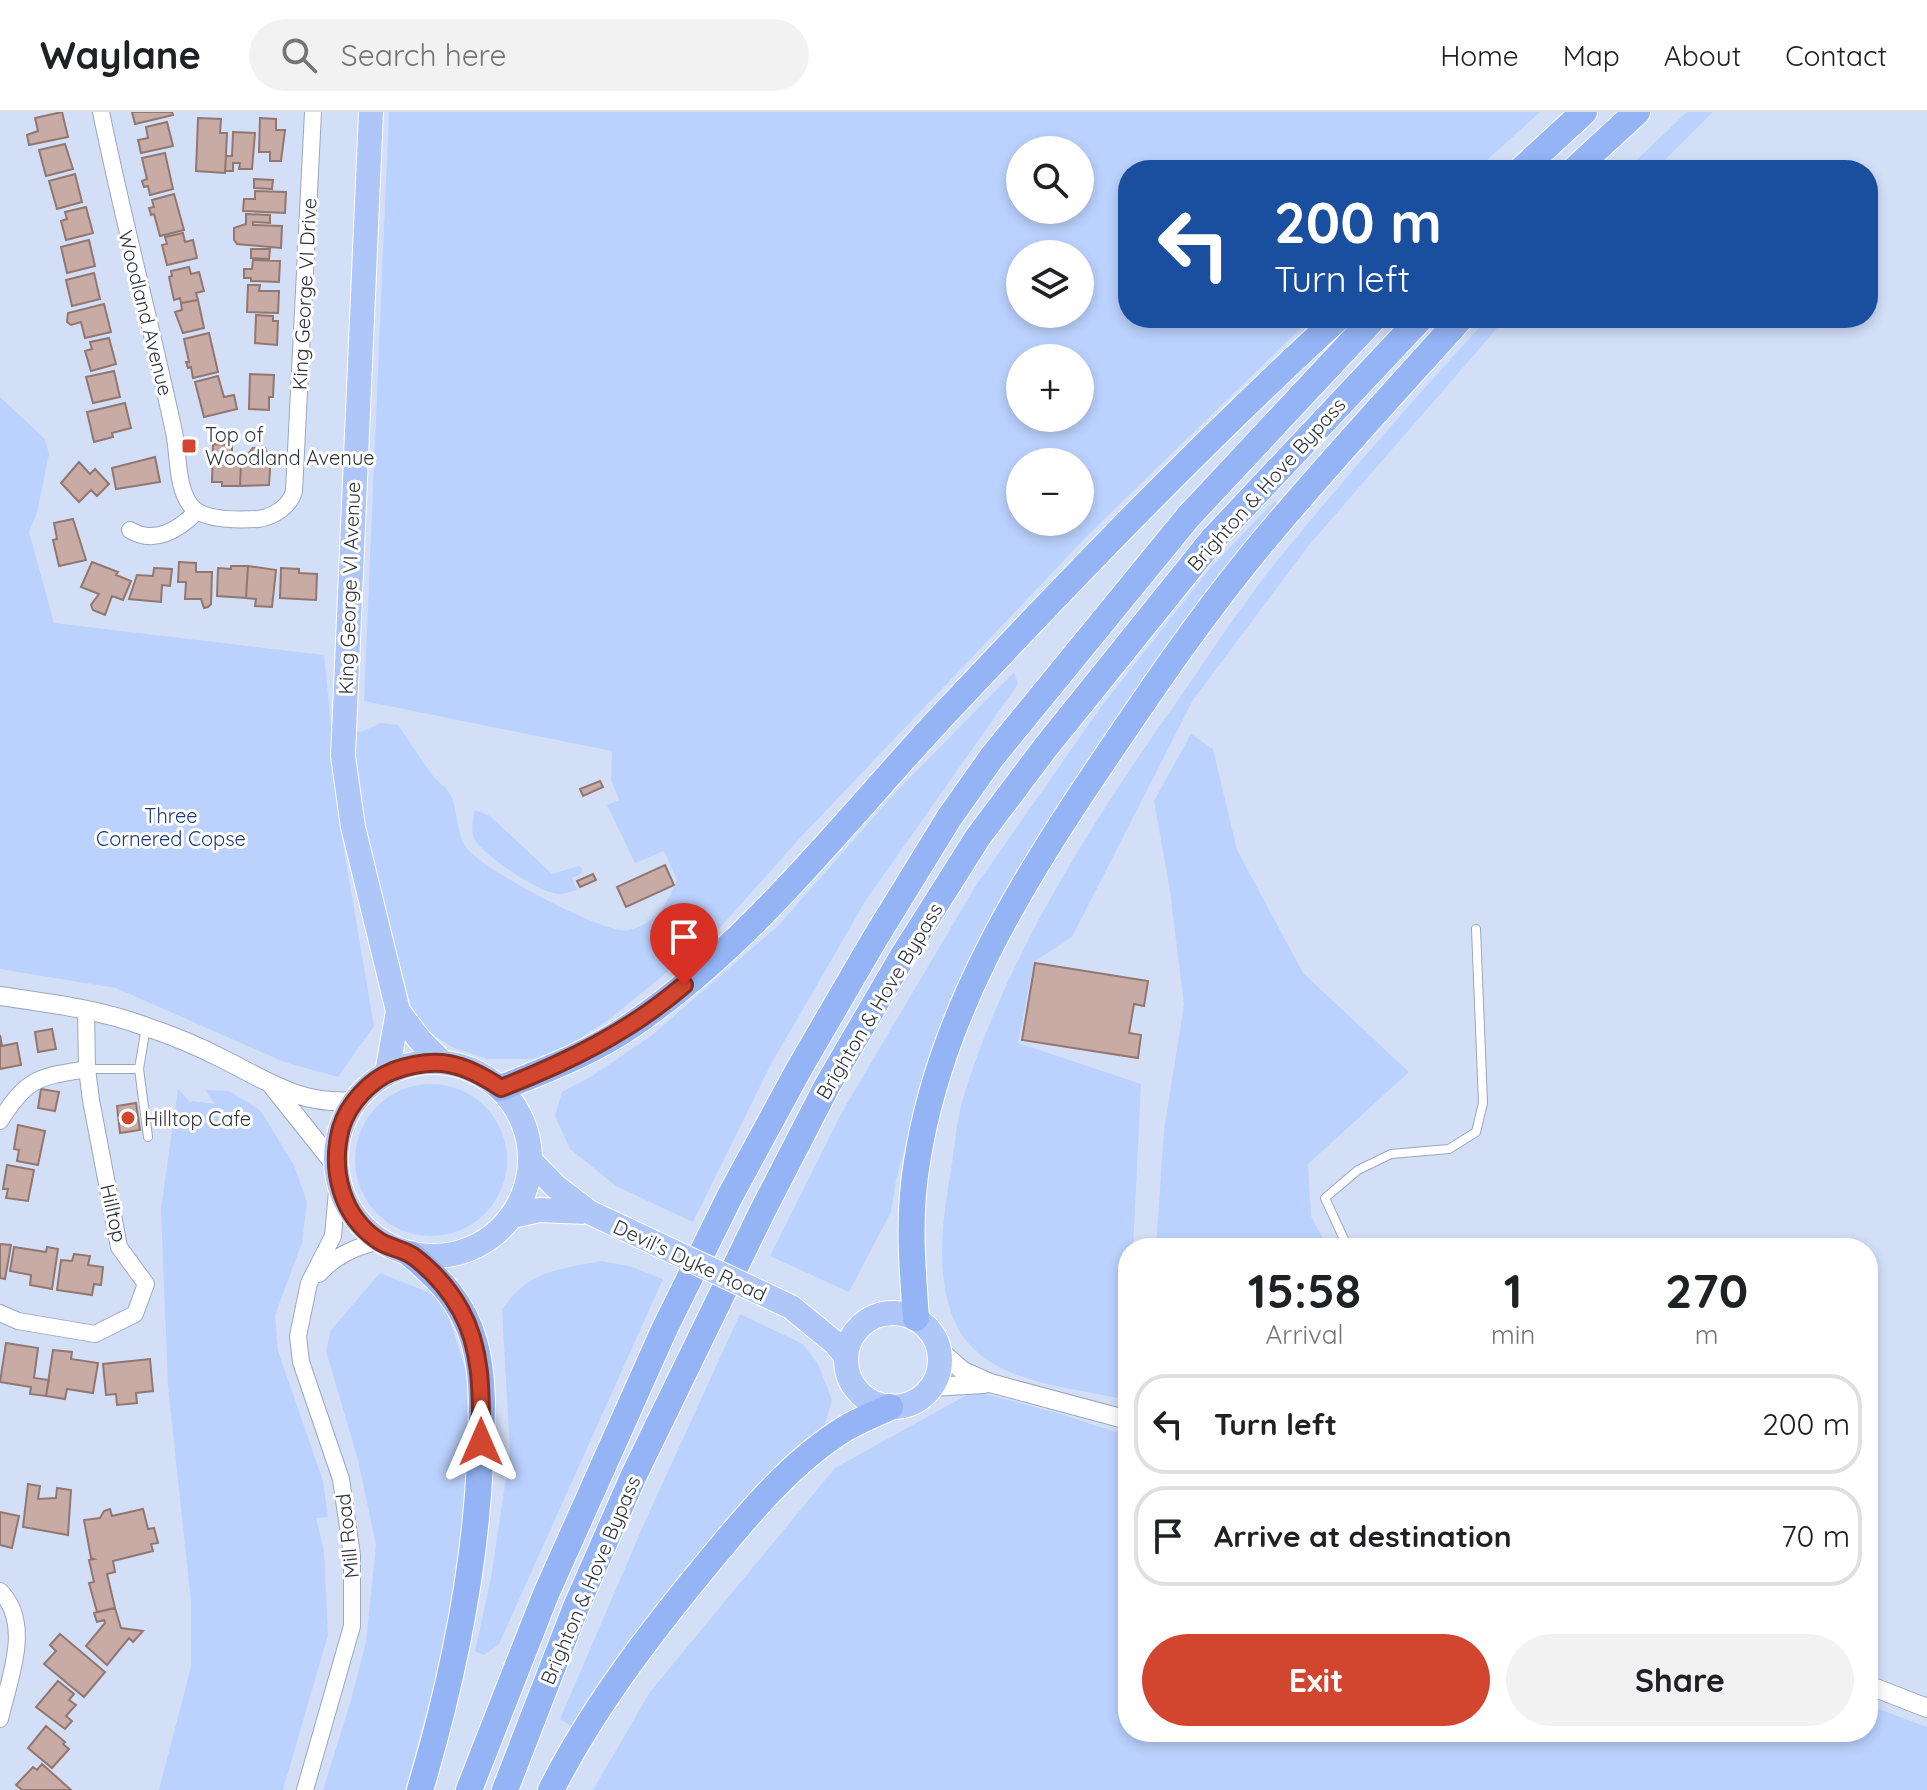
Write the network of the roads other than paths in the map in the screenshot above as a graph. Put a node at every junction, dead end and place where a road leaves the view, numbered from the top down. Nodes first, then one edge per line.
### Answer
1 (101, 112) edge
2 (313, 112) edge
3 (371, 112) edge
4 (1584, 112) edge
5 (1639, 112) edge
6 (1531, 160) edge
7 (1585, 160) edge
8 (1599, 160) edge
9 (1328, 328) edge
10 (1365, 328) edge
11 (1412, 328) edge
12 (1452, 328) edge
13 (197, 511) junction
14 (130, 530) dead end
15 (1476, 929) dead end
16 (0, 996) edge
17 (86, 1010) junction
18 (398, 1011) junction
19 (147, 1026) junction
20 (442, 1062) junction
21 (87, 1069) junction
22 (139, 1069) junction
23 (387, 1073) junction
24 (273, 1087) junction
25 (501, 1088) junction
26 (354, 1101) junction
27 (0, 1121) edge
28 (148, 1137) dead end
29 (531, 1161) junction
30 (337, 1173) junction
31 (589, 1212) junction
32 (513, 1216) junction
33 (1343, 1238) edge
34 (380, 1241) junction
35 (410, 1254) junction
36 (309, 1283) junction
37 (791, 1307) junction
38 (0, 1313) edge
39 (916, 1318) junction
40 (861, 1325) junction
41 (939, 1350) junction
42 (845, 1355) junction
43 (990, 1383) junction
44 (931, 1387) junction
45 (890, 1407) junction
46 (1118, 1417) edge
47 (0, 1591) edge
48 (1878, 1689) edge
49 (1927, 1708) edge
50 (0, 1719) edge
51 (305, 1790) edge
52 (420, 1790) edge
53 (469, 1790) edge
54 (505, 1790) edge
55 (551, 1790) edge

1 - 13 street, Woodland Avenue
2 - 13 street, King George VI Drive
3 - 18 main road, King George VI Avenue
4 - 6 highway
5 - 7 highway
5 - 8 highway
9 - 25 highway
10 - 53 highway, Brighton & Hove Bypass
11 - 54 highway, Brighton & Hove Bypass
12 - 39 highway
13 - 14 street
15 - 33 lane
16 - 17 street
17 - 19 street
17 - 21 street, Hilltop
18 - 20 main road, King George VI Avenue
18 - 23 main road, King George VI Avenue
19 - 22 lane
19 - 24 street
20 - 23 main road
20 - 25 main road
21 - 22 lane
21 - 27 street
21 - 38 street, Hilltop
22 - 28 lane
23 - 26 main road
24 - 26 street
24 - 30 street
25 - 29 main road
26 - 30 main road
29 - 31 main road, Devil's Dyke Road
29 - 32 main road
30 - 34 main road
30 - 36 street, Mill Road
31 - 32 main road, Devil's Dyke Road
31 - 37 main road, Devil's Dyke Road, bridge
32 - 35 main road
34 - 35 main road
34 - 36 street
35 - 52 highway
36 - 51 street, Mill Road
37 - 40 main road, Devil's Dyke Road
37 - 42 main road, Devil's Dyke Road
39 - 40 main road
39 - 41 main road
40 - 42 main road
41 - 43 street
41 - 44 main road
42 - 45 main road
43 - 44 street
43 - 46 street
44 - 45 main road
45 - 55 highway
47 - 50 street
48 - 49 street

